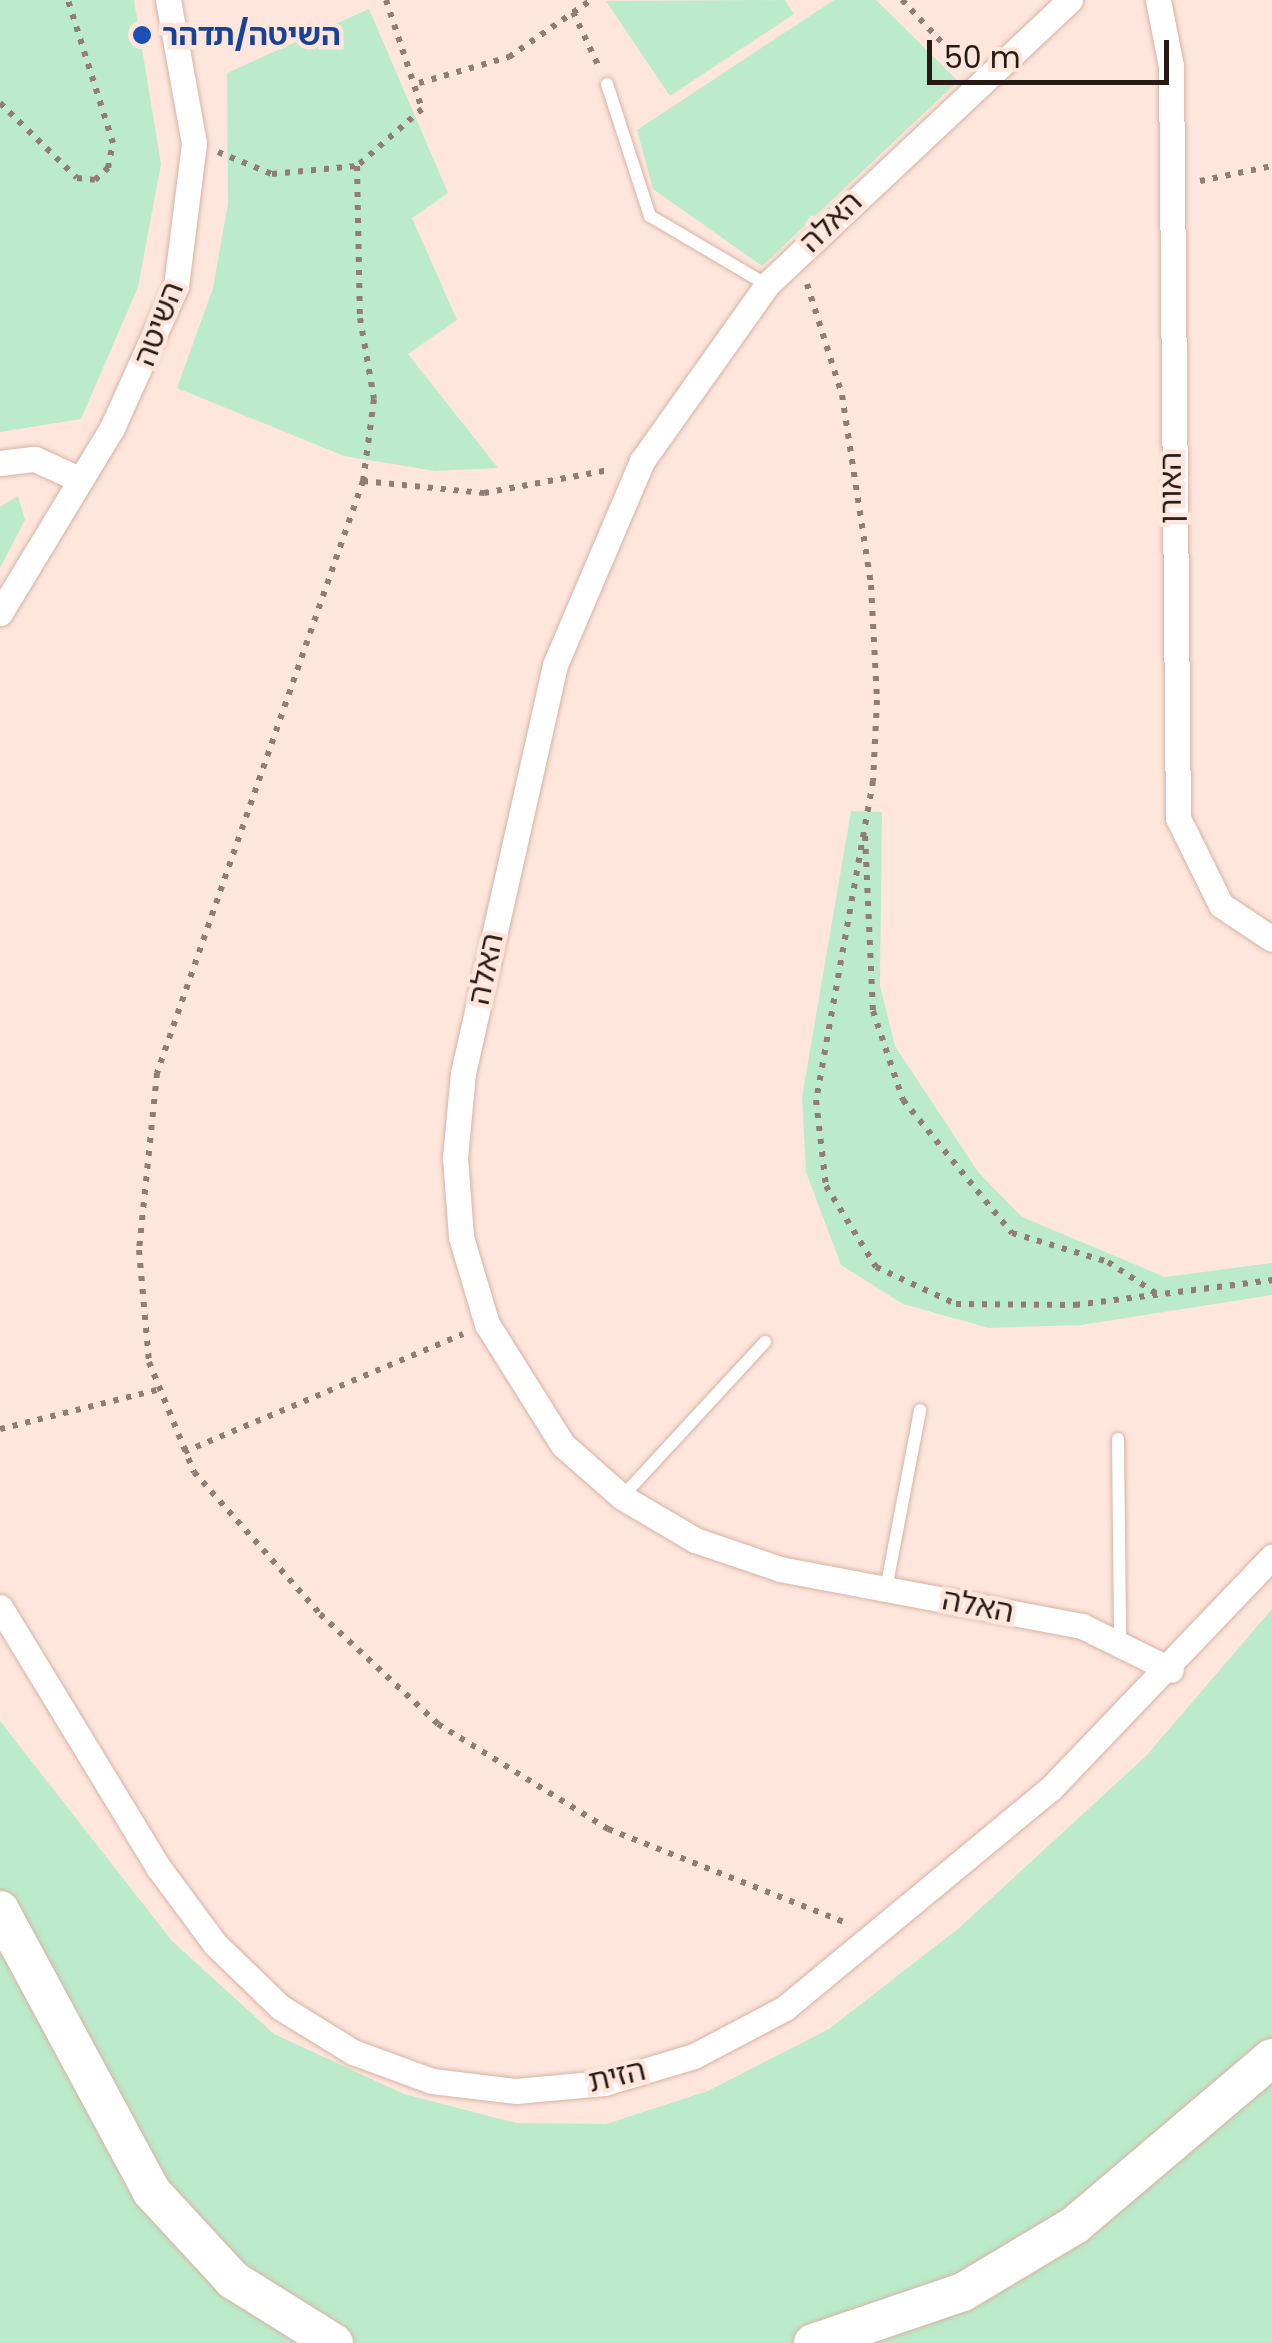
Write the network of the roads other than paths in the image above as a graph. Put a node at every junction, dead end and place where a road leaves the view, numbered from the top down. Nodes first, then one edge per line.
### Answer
1 (168, 0) edge
2 (1070, 0) edge
3 (1158, 0) edge
4 (607, 84) road end
5 (767, 285) junction
6 (0, 463) edge
7 (78, 478) junction
8 (0, 614) edge
9 (1272, 940) edge
10 (765, 1342) dead end
11 (920, 1410) dead end
12 (1118, 1439) dead end
13 (622, 1497) junction
14 (1272, 1558) edge
15 (886, 1588) junction
16 (0, 1606) edge
17 (1120, 1638) junction
18 (1170, 1670) junction
19 (0, 1910) edge
20 (1272, 2058) edge
21 (334, 2343) edge
22 (813, 2343) edge

1 - 7 street, השיטה
2 - 5 street, האלה
3 - 9 street, האורן
4 - 5 lane
5 - 13 street, האלה
6 - 7 street
7 - 8 street, השיטה
10 - 13 lane
11 - 15 lane
12 - 17 lane
13 - 15 street, האלה
14 - 18 street, הזית
15 - 17 street, האלה
16 - 18 street, הזית
17 - 18 street, האלה
19 - 21 main road
20 - 22 main road

